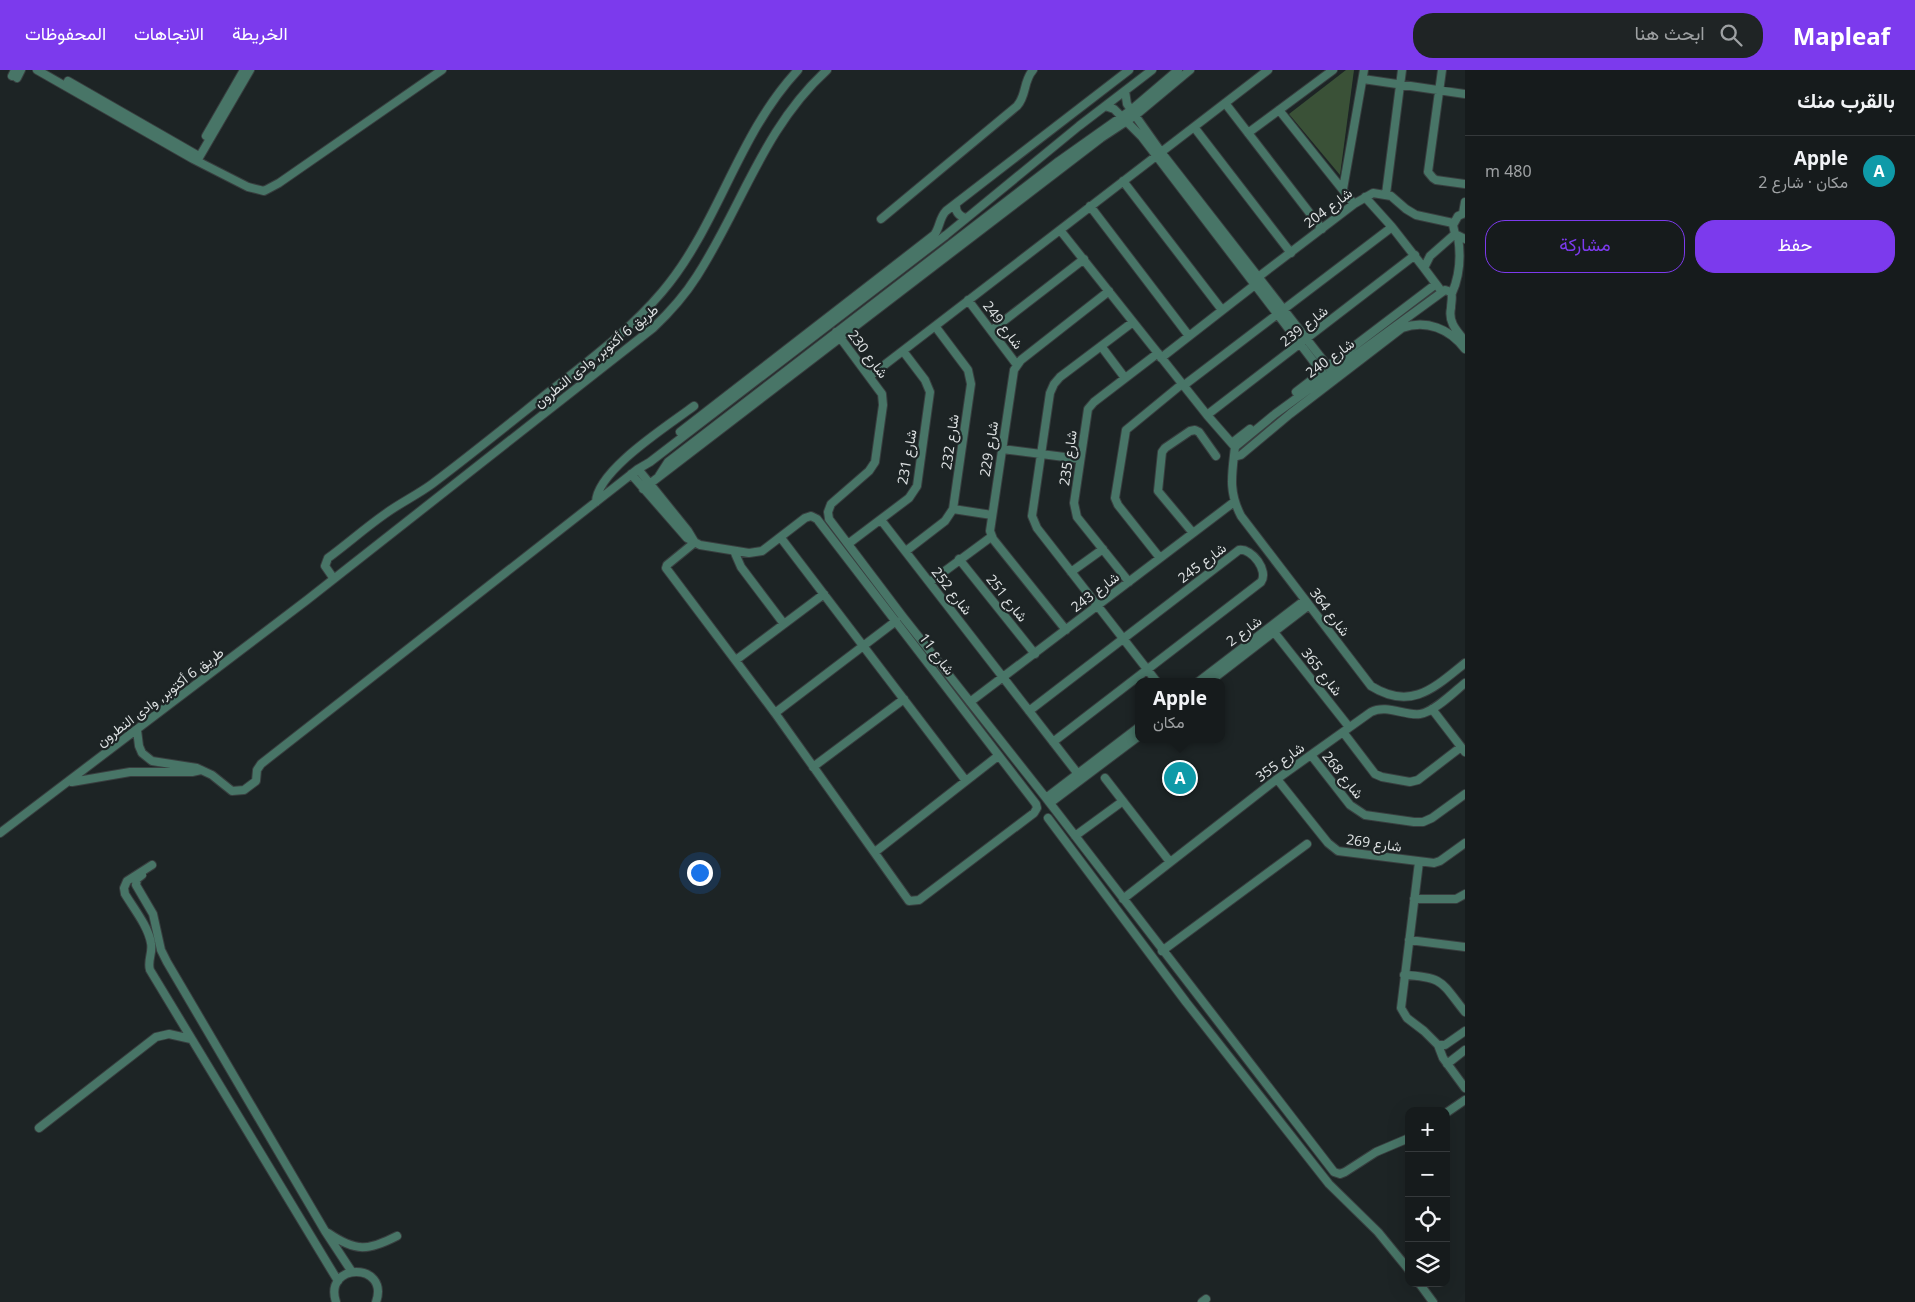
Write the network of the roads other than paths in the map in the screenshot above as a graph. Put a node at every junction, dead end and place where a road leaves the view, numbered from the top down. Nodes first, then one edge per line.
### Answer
1 (21, 70) edge
2 (37, 70) edge
3 (48, 70) edge
4 (248, 70) edge
5 (442, 70) edge
6 (798, 70) edge
7 (827, 70) edge
8 (1033, 70) edge
9 (1129, 70) edge
10 (1152, 70) edge
11 (1178, 70) edge
12 (1190, 70) edge
13 (1268, 70) edge
14 (1333, 70) edge
15 (1364, 70) edge
16 (1402, 70) edge
17 (1442, 70) edge
18 (14, 75) edge
19 (1363, 79) junction
20 (1400, 84) junction
21 (1439, 90) junction
22 (1125, 91) junction
23 (1465, 94) edge
24 (1225, 103) junction
25 (1105, 106) junction
26 (1279, 110) junction
27 (1134, 112) junction
28 (1124, 120) junction
29 (1194, 127) junction
30 (1248, 133) junction
31 (1158, 154) junction
32 (196, 157) junction
33 (1123, 181) junction
34 (1465, 184) edge
35 (1343, 189) junction
36 (1386, 194) junction
37 (1365, 196) junction
38 (1465, 202) edge
39 (956, 204) junction
40 (1354, 204) junction
41 (1090, 206) junction
42 (1464, 213) edge
43 (966, 218) junction
44 (881, 219) dead end
45 (1454, 223) junction
46 (1392, 226) junction
47 (938, 227) junction
48 (1322, 229) junction
49 (1060, 230) junction
50 (946, 235) junction
51 (1459, 237) edge
52 (1465, 251) edge
53 (1291, 252) junction
54 (1415, 255) junction
55 (1084, 260) junction
56 (1460, 262) junction
57 (1424, 268) junction
58 (1461, 278) edge
59 (1256, 280) junction
60 (1436, 284) junction
61 (1109, 291) junction
62 (1447, 292) junction
63 (968, 300) junction
64 (1222, 310) junction
65 (1281, 311) junction
66 (1133, 322) junction
67 (935, 326) junction
68 (992, 330) junction
69 (838, 335) junction
70 (1189, 336) junction
71 (1465, 341) edge
72 (1305, 342) junction
73 (1101, 346) junction
74 (1465, 349) edge
75 (903, 351) junction
76 (1159, 355) junction
77 (1017, 365) junction
78 (1329, 374) junction
79 (870, 376) junction
80 (1125, 378) junction
81 (1183, 385) junction
82 (694, 406) dead end
83 (710, 412) junction
84 (1206, 415) junction
85 (1234, 445) junction
86 (1002, 449) junction
87 (1041, 454) junction
88 (1216, 456) dead end
89 (1234, 457) junction
90 (1080, 459) junction
91 (640, 467) junction
92 (631, 474) junction
93 (646, 486) junction
94 (596, 502) junction
95 (1234, 502) junction
96 (953, 509) junction
97 (992, 515) junction
98 (829, 519) joint
99 (881, 520) junction
100 (1193, 533) junction
101 (991, 536) junction
102 (781, 538) junction
103 (694, 543) junction
104 (848, 544) junction
105 (1103, 549) junction
106 (734, 551) junction
107 (906, 551) junction
108 (1160, 558) junction
109 (959, 559) junction
110 (1071, 572) junction
111 (334, 579) junction
112 (930, 582) junction
113 (1129, 582) junction
114 (824, 594) junction
115 (1307, 603) junction
116 (1098, 606) junction
117 (896, 622) junction
118 (784, 624) junction
119 (1066, 630) junction
120 (1274, 632) junction
121 (1123, 639) junction
122 (863, 646) junction
123 (1035, 654) junction
124 (736, 660) junction
125 (1465, 663) edge
126 (1147, 669) junction
127 (1003, 678) junction
128 (1135, 678) edge
129 (1136, 678) edge
130 (1154, 678) edge
131 (1204, 678) edge
132 (1214, 678) edge
133 (1465, 683) edge
134 (1404, 697) junction
135 (904, 699) junction
136 (970, 702) junction
137 (1432, 709) junction
138 (1029, 711) junction
139 (1404, 712) junction
140 (775, 713) junction
141 (137, 730) junction
142 (1135, 730) edge
143 (1346, 730) junction
144 (1135, 739) edge
145 (1054, 742) junction
146 (1463, 750) edge
147 (1310, 755) junction
148 (998, 756) junction
149 (813, 767) junction
150 (201, 770) junction
151 (1078, 774) junction
152 (1105, 778) dead end
153 (1278, 779) junction
154 (966, 781) junction
155 (68, 783) junction
156 (1465, 794) edge
157 (1048, 801) junction
158 (1122, 801) junction
159 (1048, 818) dead end
160 (0, 833) edge
161 (1075, 836) junction
162 (1465, 843) edge
163 (1307, 844) dead end
164 (874, 852) junction
165 (1170, 862) junction
166 (1418, 862) junction
167 (124, 884) junction
168 (136, 885) junction
169 (1465, 894) edge
170 (1123, 899) junction
171 (1414, 899) junction
172 (1409, 940) junction
173 (1465, 947) edge
174 (161, 950) junction
175 (1162, 951) junction
176 (151, 953) junction
177 (1404, 975) junction
178 (1465, 1012) edge
179 (1465, 1031) edge
180 (191, 1038) junction
181 (1438, 1045) junction
182 (1465, 1050) edge
183 (1447, 1064) junction
184 (1465, 1088) edge
185 (1465, 1100) edge
186 (1450, 1110) edge
187 (39, 1128) dead end
188 (1405, 1140) edge
189 (1334, 1172) junction
190 (1326, 1180) junction
191 (325, 1231) junction
192 (397, 1236) dead end
193 (1405, 1265) edge
194 (352, 1272) junction
195 (338, 1281) junction
196 (1422, 1287) edge
197 (336, 1302) edge
198 (376, 1302) edge
199 (1433, 1302) edge

1 - 18 street
2 - 32 street
3 - 32 street
4 - 32 street
5 - 32 street
6 - 111 street, طريق 6 أكتوبر, وادى النطرون
7 - 111 street, طريق 6 أكتوبر, وادى النطرون
8 - 44 street
9 - 39 street
10 - 22 street
11 - 27 street
12 - 27 street
13 - 24 street
14 - 26 street
15 - 19 street
16 - 20 street
17 - 21 street
19 - 20 street
19 - 35 street
20 - 21 street
20 - 36 street
21 - 23 street
21 - 34 street
22 - 25 street
22 - 27 street
24 - 29 street
24 - 30 street
25 - 28 street
25 - 43 street
26 - 30 street
26 - 35 street
27 - 28 street
27 - 31 street
28 - 31 street
28 - 69 street
29 - 31 street
29 - 53 street
30 - 48 street
31 - 33 street
31 - 59 street
33 - 41 street
33 - 64 street
35 - 40 street
36 - 37 street, شارع 204
36 - 45 street
37 - 40 street, شارع 204
37 - 46 street
38 - 42 street
39 - 43 street
39 - 47 street
40 - 48 street, شارع 204
41 - 49 street
41 - 70 street
42 - 45 street
43 - 50 street
45 - 51 street
46 - 54 street
46 - 65 street
47 - 50 street
47 - 83 street
48 - 53 street, شارع 204
49 - 55 street
49 - 63 street
50 - 83 street
51 - 56 street
51 - 57 street
52 - 56 street
53 - 59 street, شارع 204
54 - 57 street
54 - 72 street, شارع 239
55 - 61 street
55 - 68 street
56 - 58 street
57 - 60 street
58 - 62 street
59 - 64 street, شارع 204
59 - 65 street
60 - 62 street
60 - 78 street
61 - 66 street
61 - 77 street
62 - 71 street
62 - 78 street, شارع 240
63 - 67 street
63 - 68 street, شارع 249
64 - 70 street, شارع 235
65 - 72 street
65 - 81 street
66 - 73 street
66 - 76 street
67 - 75 street
67 - 96 street, شارع 232
68 - 77 street, شارع 249
69 - 79 street, شارع 230
69 - 93 street
70 - 76 street, شارع 235
72 - 78 street
72 - 84 street, شارع 239
73 - 80 street
73 - 87 street
74 - 78 street
75 - 79 street
75 - 99 street, شارع 231
76 - 80 street, شارع 235
76 - 81 street
77 - 86 street, شارع 229
78 - 85 street
78 - 89 street
79 - 98 street, شارع 230
80 - 90 street, شارع 235
81 - 84 street
81 - 108 street
82 - 94 street
83 - 91 street
84 - 85 street
85 - 89 street, شارع 364
86 - 87 street
86 - 97 street, شارع 229
87 - 90 street
87 - 110 street
88 - 100 street
89 - 95 street, شارع 364
90 - 105 street, شارع 235
91 - 92 street
91 - 93 street
92 - 93 street
92 - 94 street
93 - 103 street
94 - 150 street
95 - 100 street, شارع 243
95 - 115 street, شارع 364
96 - 97 street
96 - 107 street
97 - 101 street, شارع 229
98 - 104 street, شارع 11
99 - 104 street, شارع 231
99 - 107 street, شارع 252
100 - 108 street, شارع 243
101 - 109 street
101 - 119 street
102 - 106 street
102 - 114 street
102 - 117 street, شارع 11
103 - 106 street
103 - 124 street
104 - 136 street, شارع 11
105 - 110 street
105 - 113 street, شارع 235
106 - 118 street
107 - 112 street, شارع 252
108 - 113 street, شارع 243
109 - 112 street
109 - 123 street, شارع 251
110 - 116 street
111 - 141 street, طريق 6 أكتوبر, وادى النطرون
112 - 127 street, شارع 252
113 - 116 street, شارع 243
114 - 118 street
114 - 122 street
115 - 120 street, شارع 2
115 - 131 street, شارع 2
115 - 134 street, شارع 364
116 - 119 street, شارع 243
116 - 121 street
117 - 122 street
117 - 148 street, شارع 11
118 - 124 street
119 - 123 street, شارع 243
120 - 132 street, شارع 2
120 - 143 street, شارع 365
121 - 126 street
121 - 126 street, شارع 245
121 - 138 street, شارع 245
122 - 135 street
122 - 140 street
123 - 127 street, شارع 243
124 - 140 street
125 - 134 street
126 - 129 street, شارع 245
126 - 130 street
127 - 136 street, شارع 243
127 - 138 street, شارع 252
128 - 145 street, شارع 245
133 - 137 street, شارع 355
134 - 139 street
135 - 149 street
135 - 154 street
136 - 157 street, شارع 11
137 - 139 street, شارع 355
137 - 146 street
138 - 145 street, شارع 252
139 - 143 street, شارع 355
140 - 149 street
141 - 150 street
141 - 155 street, طريق 6 أكتوبر, وادى النطرون
142 - 151 street
143 - 146 street, شارع 365
143 - 147 street, شارع 355
144 - 157 street
145 - 151 street, شارع 252
147 - 153 street, شارع 355
147 - 156 street, شارع 268
148 - 154 street
148 - 164 street, شارع 11
149 - 164 street
150 - 155 street
151 - 157 street
152 - 158 street
153 - 165 street, شارع 355
153 - 166 street, شارع 269
154 - 164 street
155 - 160 street, طريق 6 أكتوبر, وادى النطرون
157 - 161 street, شارع 11
158 - 161 street
158 - 165 street
159 - 190 street
161 - 170 street, شارع 11
162 - 166 street, شارع 269
163 - 175 street
165 - 170 street, شارع 355
166 - 171 street
167 - 168 street
167 - 168 street
167 - 176 street
168 - 174 street
169 - 171 street
170 - 175 street, شارع 11
171 - 172 street
172 - 173 street
172 - 177 street
174 - 176 street
174 - 191 street
175 - 189 street, شارع 11
176 - 180 street
177 - 178 street
177 - 181 street
179 - 181 street
180 - 187 street
180 - 195 street
181 - 183 street
182 - 183 street
183 - 184 street
185 - 186 street
188 - 189 street
189 - 190 street
190 - 193 street
191 - 192 street
191 - 194 street
194 - 195 street
194 - 198 street
195 - 197 street
196 - 199 street

